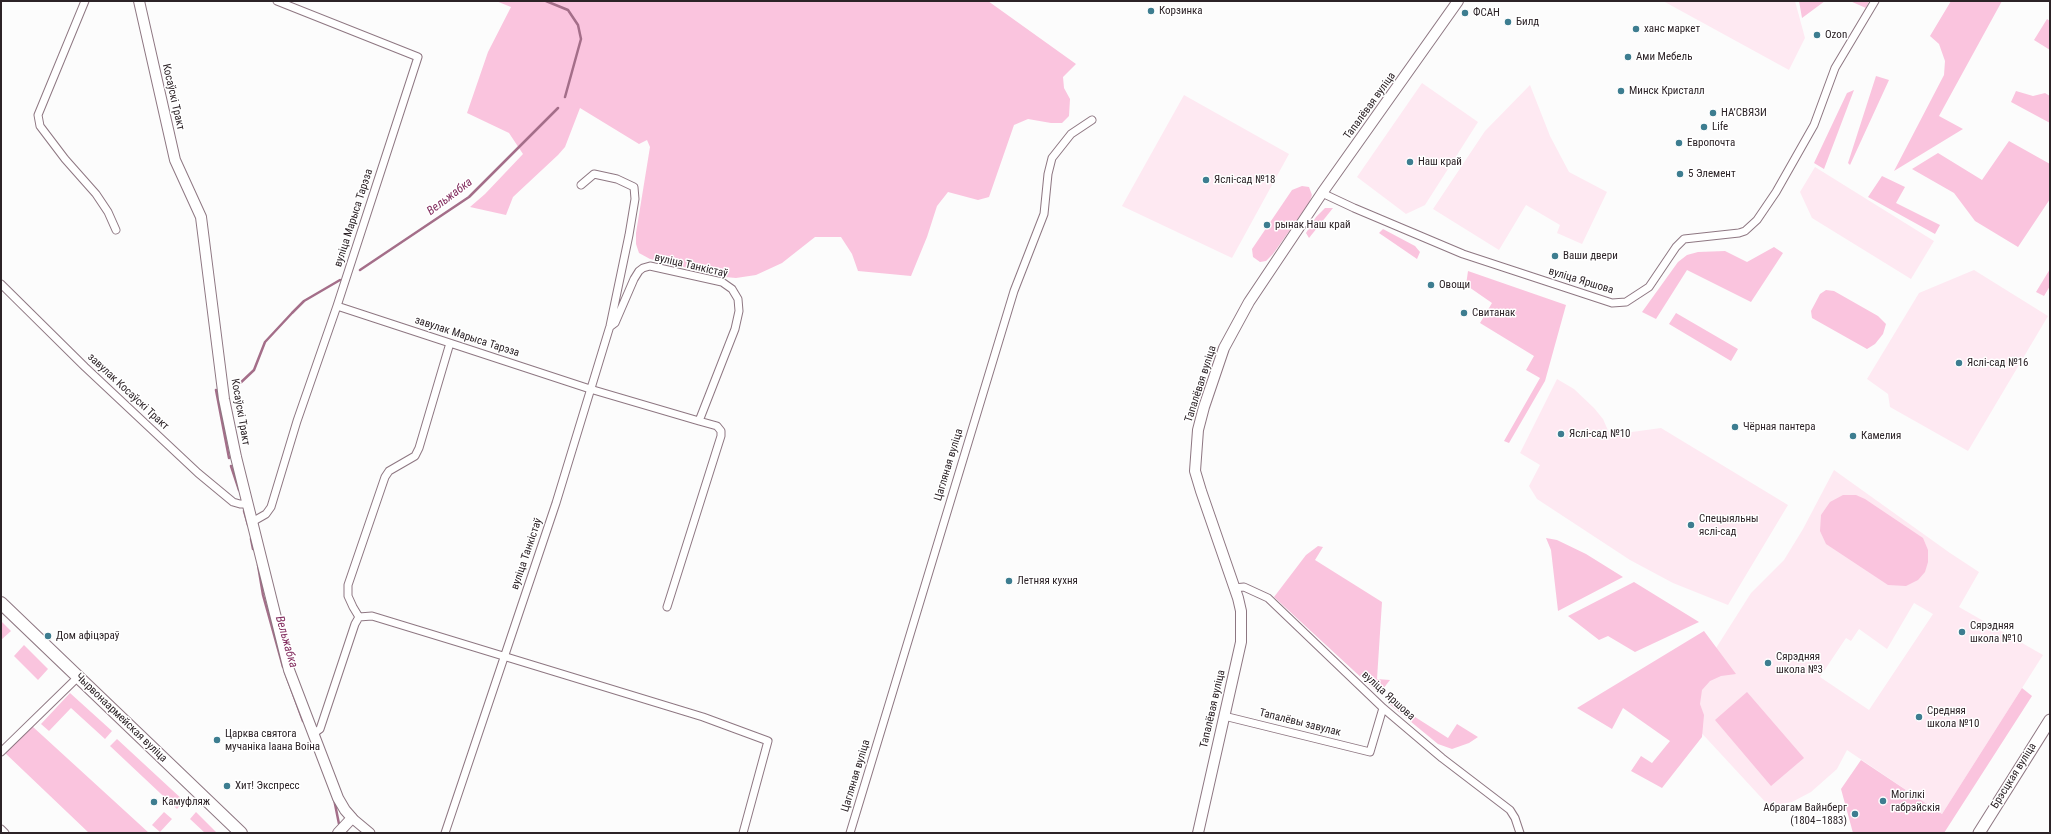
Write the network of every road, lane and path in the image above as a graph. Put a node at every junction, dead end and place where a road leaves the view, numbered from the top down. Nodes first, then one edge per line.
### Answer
1 (85, 1) edge
2 (139, 1) edge
3 (277, 1) edge
4 (1458, 1) edge
5 (1874, 1) edge
6 (1092, 120) dead end
7 (581, 185) dead end
8 (1322, 193) junction
9 (116, 230) dead end
10 (1, 284) edge
11 (337, 306) junction
12 (610, 326) junction
13 (450, 343) junction
14 (590, 389) junction
15 (699, 421) junction
16 (248, 504) junction
17 (252, 522) junction
18 (1234, 588) junction
19 (1, 603) edge
20 (667, 607) dead end
21 (359, 617) junction
22 (503, 657) junction
23 (78, 677) junction
24 (1383, 708) junction
25 (1224, 716) junction
26 (2050, 720) edge
27 (313, 734) junction
28 (1, 752) edge
29 (352, 818) junction
30 (1, 829) edge
31 (5, 833) edge
32 (241, 833) edge
33 (338, 833) edge
34 (370, 833) edge
35 (445, 833) edge
36 (743, 833) edge
37 (850, 833) edge
38 (1198, 833) edge
39 (1520, 833) edge
40 (1979, 833) edge

1 - 9 street
2 - 16 main road, Косаўскі Тракт
3 - 11 street, вуліца Марыса Тарэза
4 - 8 main road, Тапалёвая вуліца
5 - 8 street, вуліца Яршова
6 - 37 street, Цагляная вуліца
7 - 12 street, вуліца Танкістаў
8 - 18 main road, Тапалёвая вуліца
10 - 16 street, завулак Косаўскі Тракт
11 - 13 street, завулак Марыса Тарэза
11 - 17 street, вуліца Марыса Тарэза
12 - 14 street, вуліца Танкістаў
12 - 15 street, вуліца Танкістаў
13 - 14 street, завулак Марыса Тарэза
13 - 21 street
14 - 15 street
14 - 22 street, вуліца Танкістаў
15 - 20 street
16 - 17 main road, Косаўскі Тракт
17 - 27 main road, Косаўскі Тракт
18 - 24 street, вуліца Яршова
18 - 25 main road, Тапалёвая вуліца
19 - 23 highway, Чырвонаармейская вуліца
21 - 22 street
21 - 27 street
22 - 35 street, вуліца Танкістаў
22 - 36 street
23 - 28 street
23 - 32 highway, Чырвонаармейская вуліца
24 - 25 street, Тапалёвы завулак
24 - 39 street, вуліца Яршова
25 - 38 main road, Тапалёвая вуліца
26 - 40 main road, Брэсцкая вуліца
27 - 29 main road, Косаўскі Тракт
29 - 33 main road
29 - 34 street, Косаўскі Тракт
30 - 31 street

